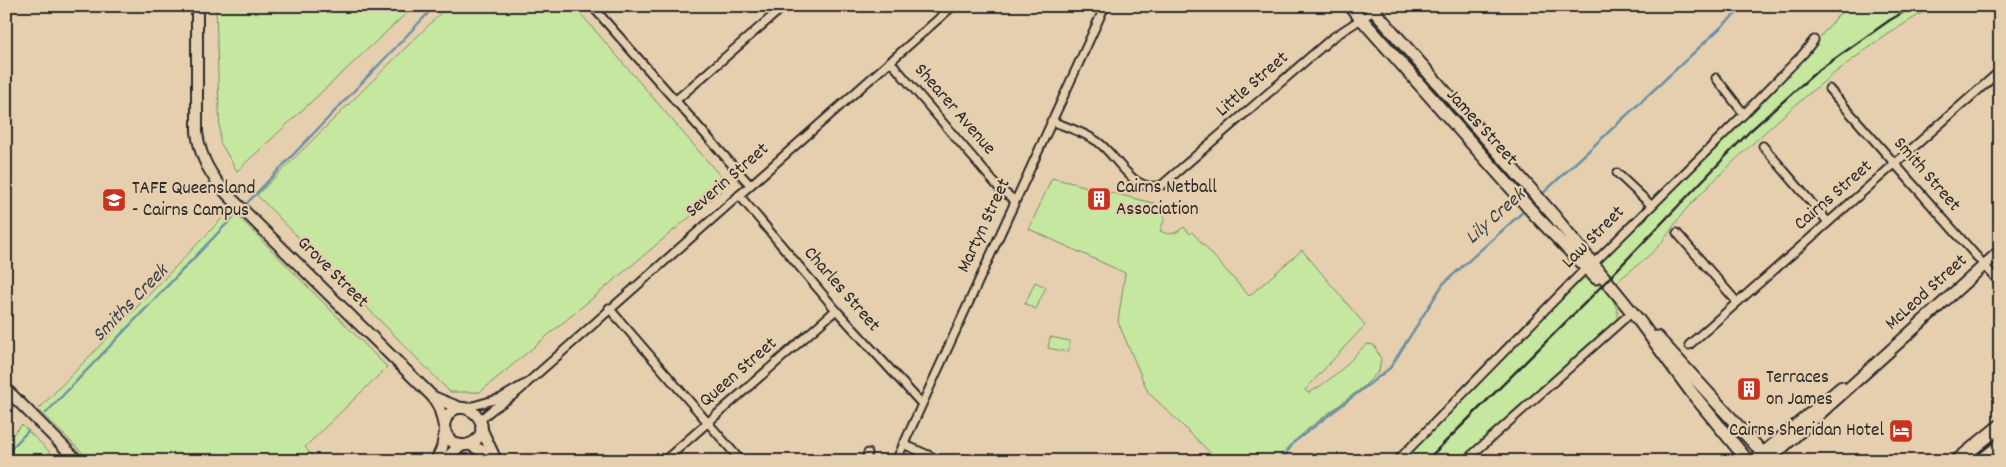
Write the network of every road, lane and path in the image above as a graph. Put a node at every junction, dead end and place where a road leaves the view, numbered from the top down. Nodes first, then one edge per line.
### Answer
1 (197, 6) edge
2 (592, 6) edge
3 (784, 6) edge
4 (953, 6) edge
5 (1105, 6) edge
6 (1350, 6) edge
7 (1375, 8) edge
8 (1360, 18) junction
9 (1814, 40) dead end
10 (890, 61) junction
11 (2000, 71) edge
12 (1716, 78) dead end
13 (1829, 89) dead end
14 (675, 101) junction
15 (1744, 114) junction
16 (1051, 120) junction
17 (1763, 146) dead end
18 (1895, 164) junction
19 (1617, 173) dead end
20 (750, 185) junction
21 (739, 195) junction
22 (1014, 200) junction
23 (1651, 205) junction
24 (1828, 222) junction
25 (1677, 234) dead end
26 (2000, 252) edge
27 (1590, 266) junction
28 (1984, 266) junction
29 (2000, 283) edge
30 (1737, 302) junction
31 (610, 308) junction
32 (836, 310) junction
33 (1632, 312) junction
34 (1640, 322) junction
35 (1689, 344) dead end
36 (527, 383) junction
37 (6, 389) edge
38 (433, 397) junction
39 (922, 403) junction
40 (463, 408) junction
41 (708, 422) junction
42 (481, 425) junction
43 (2000, 426) edge
44 (445, 429) junction
45 (903, 444) junction
46 (466, 445) junction
47 (2000, 446) edge
48 (868, 453) dead end
49 (1767, 458) edge
50 (497, 460) edge
51 (78, 461) edge
52 (436, 461) edge
53 (444, 461) edge
54 (664, 461) edge
55 (741, 461) edge
56 (865, 461) edge
57 (896, 461) edge
58 (942, 461) edge
59 (1397, 461) edge
60 (1465, 461) edge
61 (1748, 461) edge
62 (1753, 461) edge
63 (1956, 461) edge
64 (1981, 461) edge

1 - 38 street, Grove Street
2 - 14 street
3 - 14 street
4 - 10 street, Severin Street
5 - 16 street, Martyn Street
6 - 8 main road, James Street
7 - 8 street, Little Street
7 - 27 main road, James Street
8 - 16 street, Little Street
8 - 27 main road, James Street
9 - 15 street, Law Street
10 - 20 street, Severin Street
10 - 22 street, Shearer Avenue
11 - 18 street, Cairns Street
12 - 15 street
13 - 18 street, Smith Street
14 - 20 street
15 - 23 street, Law Street
16 - 22 street, Martyn Street
17 - 24 street
18 - 24 street, Cairns Street
18 - 28 street, Smith Street
19 - 23 street
20 - 21 street, Severin Street
21 - 31 street, Severin Street
21 - 32 street, Charles Street
22 - 39 street, Martyn Street
23 - 27 street, Law Street
24 - 30 street, Cairns Street
25 - 30 street
26 - 28 street, McLeod Street
27 - 33 main road, James Street
27 - 59 street, Law Street
28 - 29 street, Smith Street
28 - 49 street, McLeod Street
30 - 35 street, Cairns Street
31 - 36 street, Severin Street
31 - 41 street
32 - 39 street, Charles Street
32 - 41 street, Queen Street
33 - 34 main road, James Street
33 - 60 street
34 - 49 main road, James Street
34 - 61 main road, James Street
36 - 40 street, Severin Street
36 - 42 street, Severin Street
37 - 51 street
38 - 40 street, Grove Street
38 - 44 street, Grove Street
39 - 45 street, Martyn Street
40 - 42 street
40 - 44 street
41 - 54 street, Queen Street
41 - 55 street
42 - 46 street
42 - 50 street
43 - 63 highway
44 - 46 street
44 - 52 street
45 - 57 street, Martyn Street
45 - 58 street
46 - 50 street
46 - 53 street
47 - 64 highway
48 - 56 street
49 - 62 street, McLeod Street

